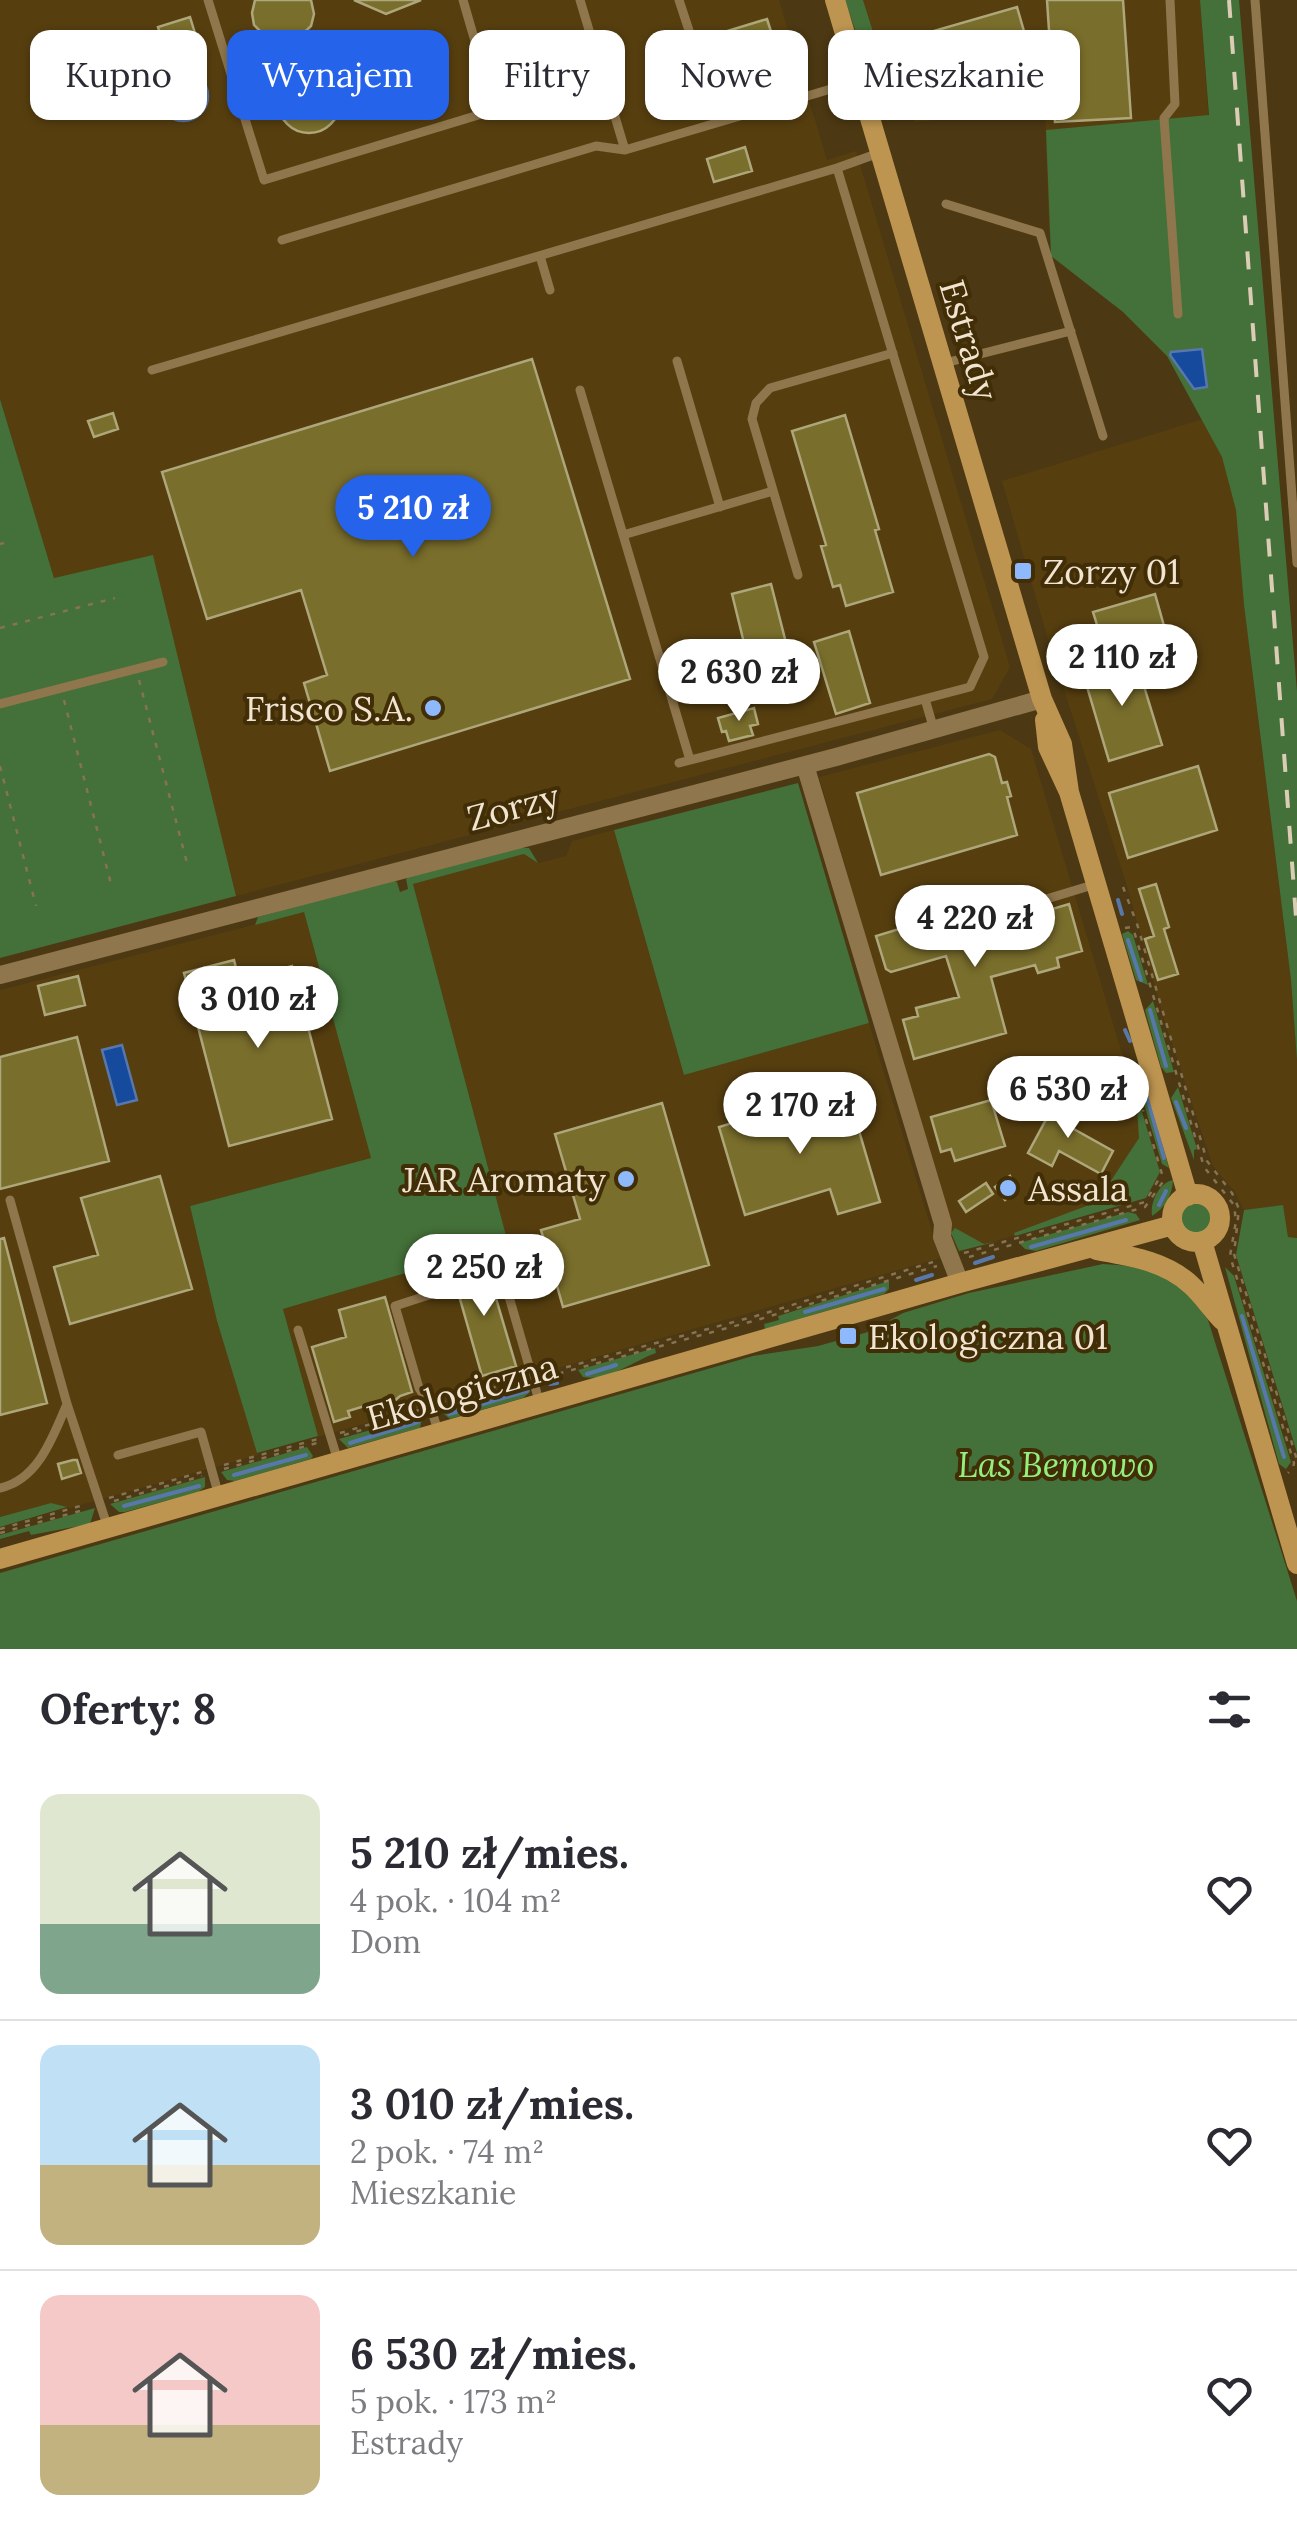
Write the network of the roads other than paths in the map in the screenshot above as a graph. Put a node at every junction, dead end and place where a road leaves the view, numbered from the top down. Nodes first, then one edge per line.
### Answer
1 (208, 0) edge
2 (463, 0) edge
3 (580, 0) edge
4 (680, 0) edge
5 (835, 0) edge
6 (1170, 0) edge
7 (1255, 0) edge
8 (844, 30) edge
9 (828, 90) edge
10 (869, 120) edge
11 (719, 122) junction
12 (625, 150) junction
13 (879, 153) junction
14 (837, 168) junction
15 (946, 204) dead end
16 (282, 240) dead end
17 (540, 256) junction
18 (550, 290) dead end
19 (1178, 314) dead end
20 (1071, 330) junction
21 (893, 353) junction
22 (676, 361) dead end
23 (942, 364) junction
24 (152, 370) dead end
25 (580, 390) dead end
26 (1103, 436) dead end
27 (773, 491) junction
28 (720, 506) junction
29 (623, 535) junction
30 (1297, 563) edge
31 (798, 575) dead end
32 (163, 662) dead end
33 (1042, 698) junction
34 (925, 699) junction
35 (0, 704) edge
36 (934, 730) junction
37 (805, 765) junction
38 (1096, 884) junction
39 (986, 917) dead end
40 (0, 975) edge
41 (1188, 1196) junction
42 (10, 1200) dead end
43 (1157, 1230) junction
44 (1202, 1241) junction
45 (1089, 1248) junction
46 (499, 1262) dead end
47 (960, 1283) junction
48 (429, 1296) dead end
49 (1227, 1326) junction
50 (298, 1330) dead end
51 (67, 1404) junction
52 (540, 1404) junction
53 (439, 1434) junction
54 (118, 1455) dead end
55 (338, 1461) junction
56 (0, 1488) edge
57 (219, 1496) junction
58 (108, 1528) junction
59 (0, 1560) edge
60 (1297, 1564) edge

1 - 2 lane
3 - 12 lane
4 - 11 lane
5 - 8 main road, Estrady
6 - 19 lane
7 - 30 lane
9 - 11 lane
10 - 13 main road, Estrady
11 - 12 lane
12 - 16 lane
13 - 14 lane
13 - 23 main road, Estrady
14 - 17 lane
14 - 21 lane
15 - 20 lane
17 - 18 lane
17 - 24 lane
20 - 23 lane
20 - 26 lane
21 - 27 lane
21 - 34 lane
22 - 28 lane
23 - 33 main road, Estrady
25 - 29 lane
27 - 28 lane
27 - 31 lane
28 - 29 lane
29 - 34 lane
32 - 35 lane
33 - 36 street, Zorzy
33 - 38 main road, Estrady
34 - 36 lane
36 - 37 street, Zorzy
37 - 40 street, Zorzy
37 - 47 street
38 - 39 lane
38 - 41 main road, Estrady
41 - 43 main road
41 - 44 main road
42 - 51 lane
43 - 44 main road
43 - 45 main road, Ekologiczna
44 - 49 main road
45 - 47 main road, Ekologiczna
45 - 49 main road
46 - 52 lane
47 - 52 main road, Ekologiczna
48 - 53 lane
49 - 60 main road
50 - 55 lane
51 - 56 lane
51 - 58 lane
52 - 53 main road, Ekologiczna
53 - 55 main road, Ekologiczna
54 - 57 lane
55 - 57 main road, Ekologiczna
57 - 58 main road, Ekologiczna
58 - 59 main road, Ekologiczna

